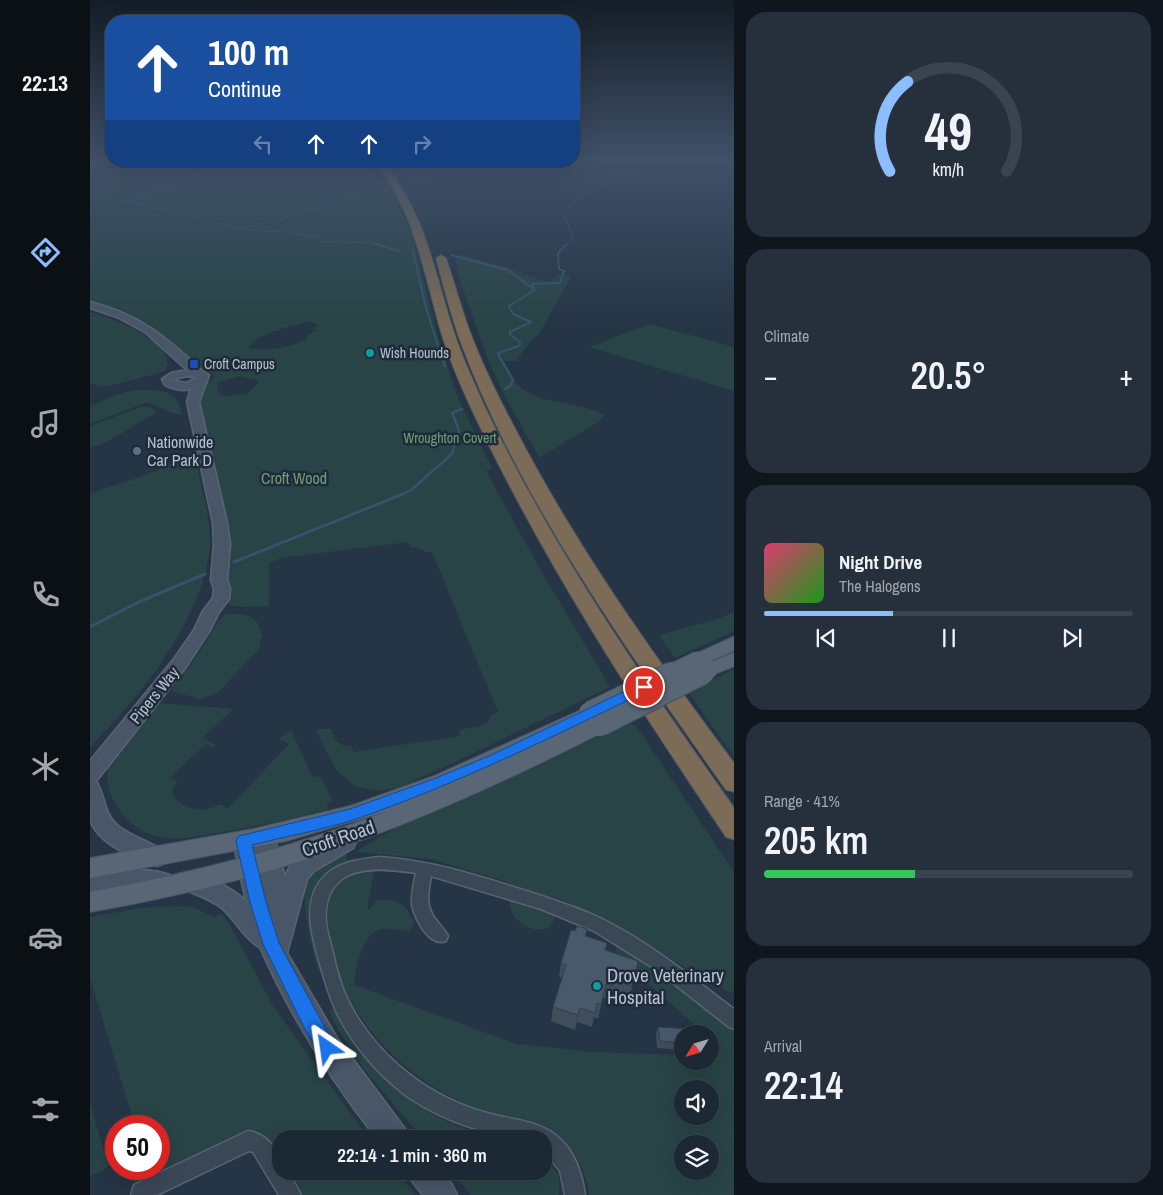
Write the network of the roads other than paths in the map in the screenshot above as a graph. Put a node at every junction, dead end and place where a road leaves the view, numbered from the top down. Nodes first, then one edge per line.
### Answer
1 (412, 215) edge
2 (424, 215) edge
3 (90, 305) edge
4 (176, 356) junction
5 (198, 378) junction
6 (172, 382) junction
7 (192, 402) junction
8 (734, 642) edge
9 (734, 658) edge
10 (703, 666) junction
11 (595, 719) junction
12 (90, 775) edge
13 (734, 783) edge
14 (90, 788) edge
15 (369, 828) junction
16 (734, 830) edge
17 (253, 839) junction
18 (157, 856) junction
19 (260, 863) junction
20 (90, 868) edge
21 (425, 870) junction
22 (179, 883) junction
23 (90, 884) edge
24 (90, 902) edge
25 (285, 920) junction
26 (440, 936) dead end
27 (275, 954) junction
28 (734, 1021) edge
29 (388, 1130) edge
30 (430, 1180) edge
31 (141, 1194) edge
32 (291, 1195) edge
33 (442, 1195) edge
34 (575, 1195) edge

1 - 16 highway
2 - 13 highway
3 - 4 main road
4 - 5 main road
4 - 6 main road
5 - 6 main road
5 - 7 main road
6 - 7 main road
7 - 12 main road, Pipers Way
8 - 10 main road, Croft Road
9 - 10 main road, Croft Road
10 - 11 main road, Croft Road, bridge
11 - 15 main road, Croft Road
11 - 17 main road, Croft Road
14 - 18 main road
15 - 19 main road, Croft Road
15 - 25 main road
17 - 18 main road, Croft Road
17 - 19 main road
18 - 20 main road, Croft Road
19 - 22 main road, Croft Road
19 - 25 main road
19 - 27 main road
21 - 26 street
21 - 28 street, Croft Road
21 - 34 street, Croft Road
22 - 23 main road
22 - 24 main road, Croft Road
22 - 27 main road
25 - 27 main road
27 - 29 main road
30 - 33 main road
31 - 32 street

